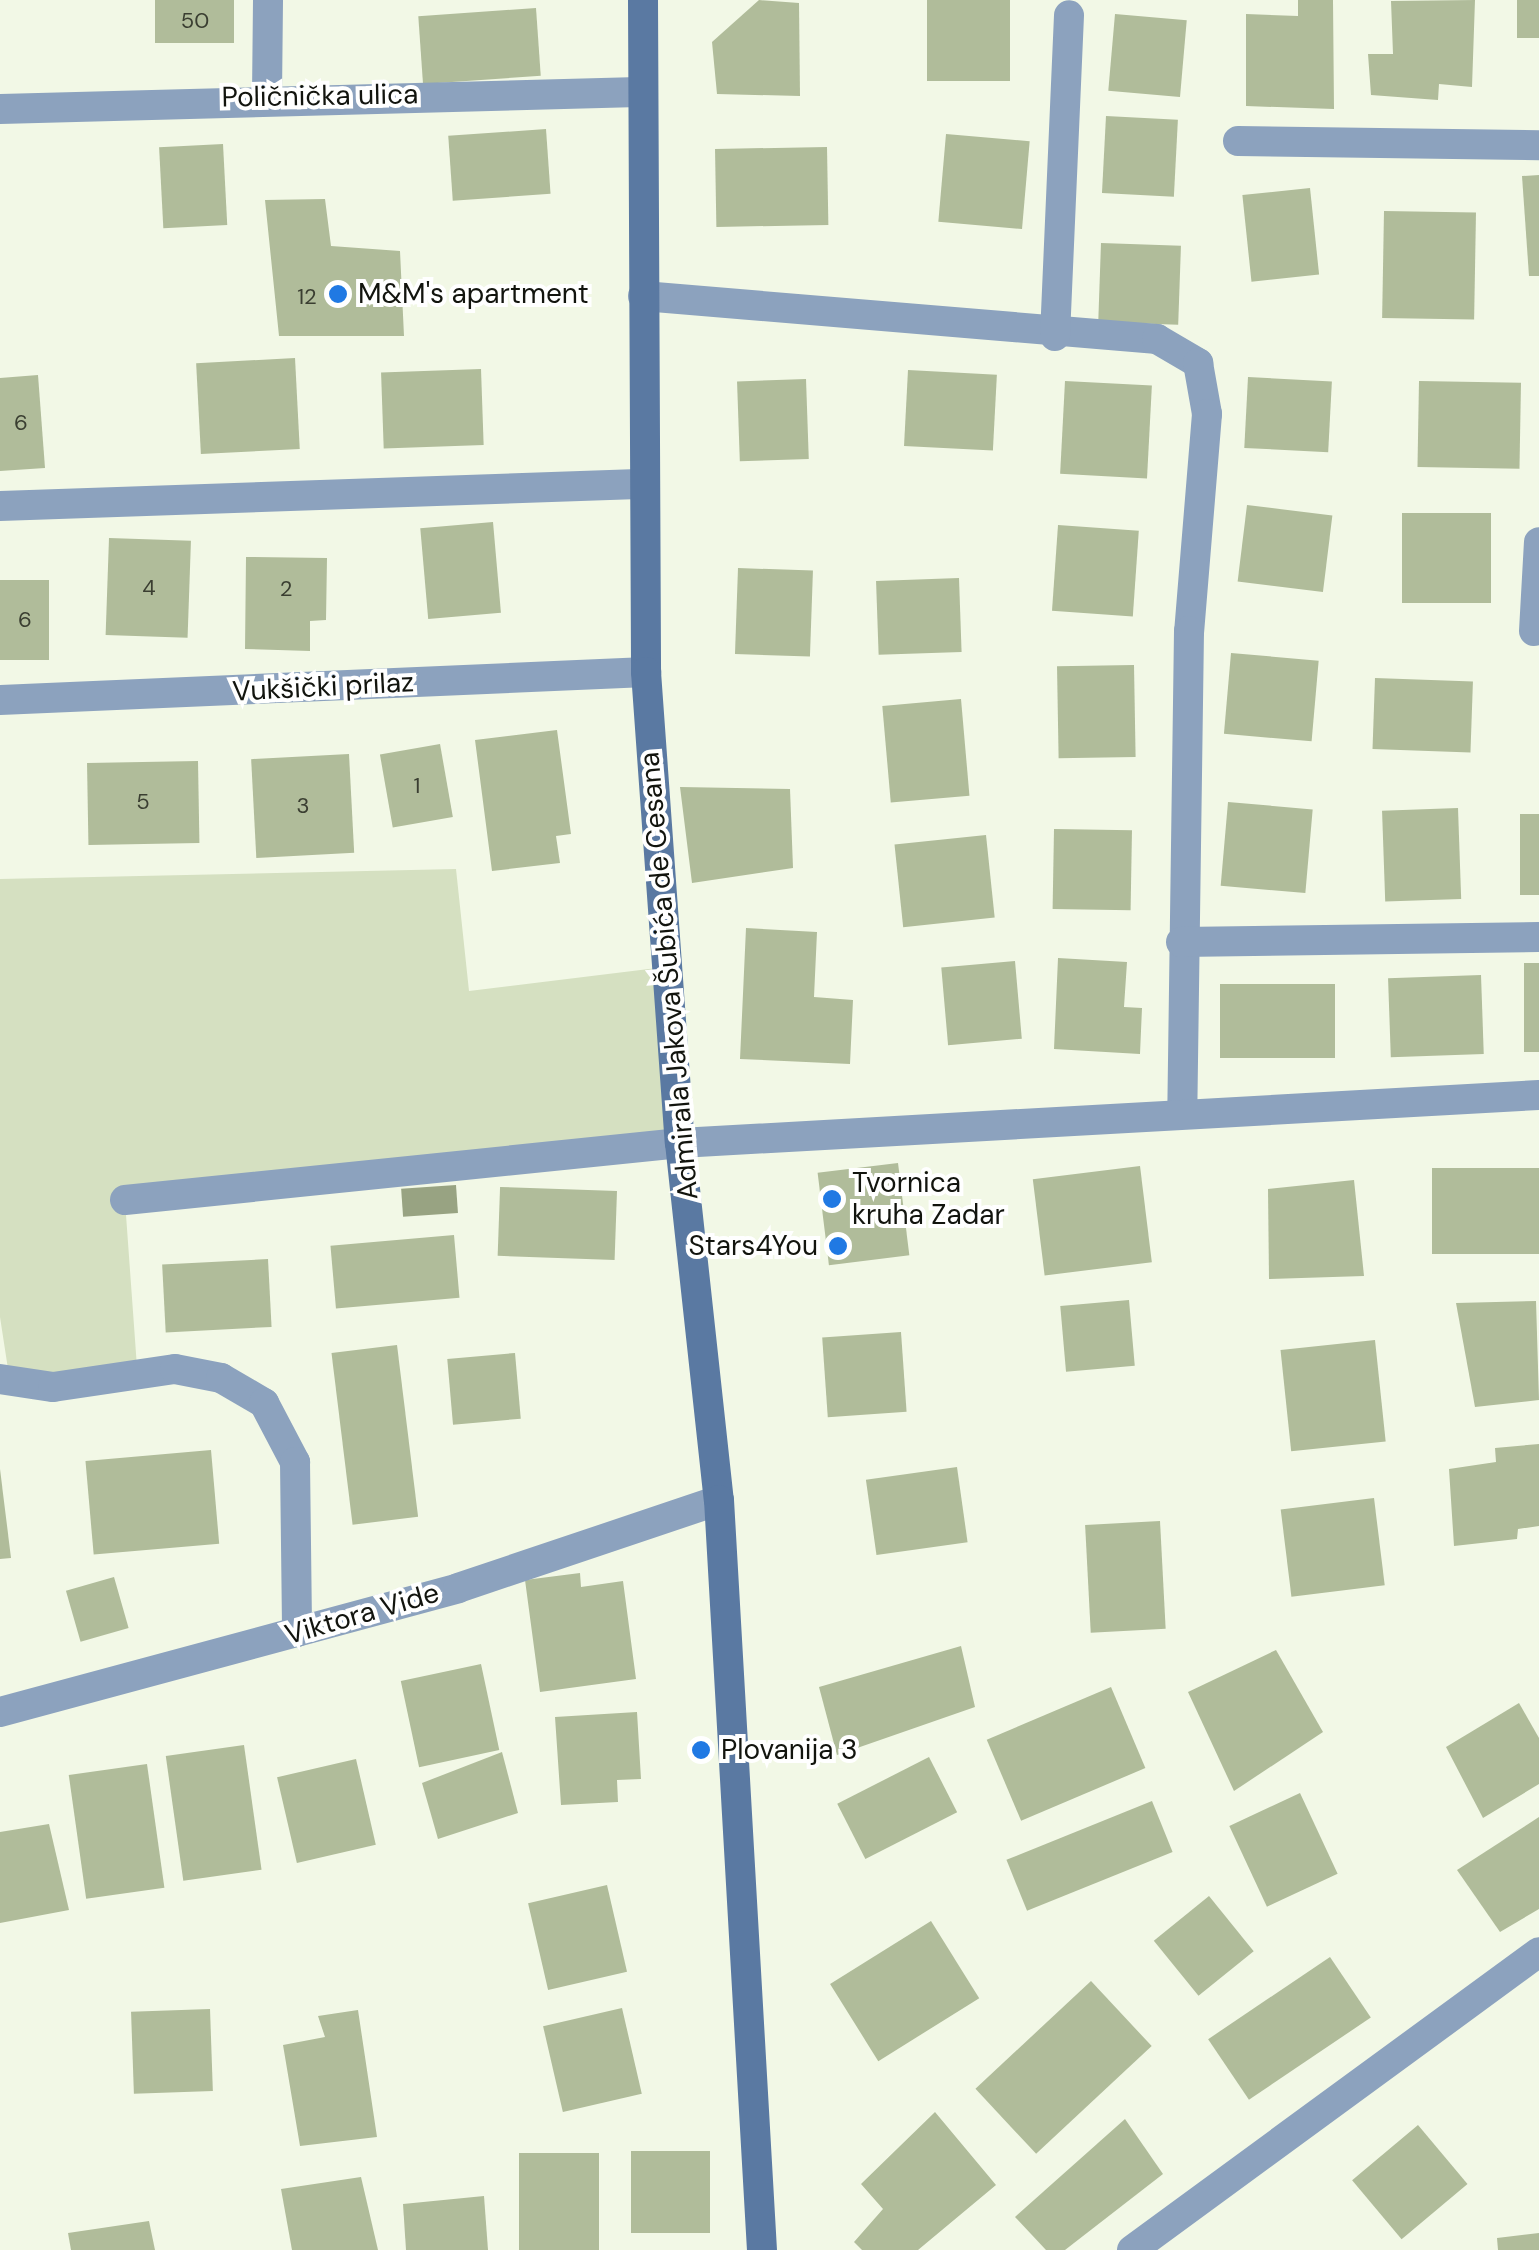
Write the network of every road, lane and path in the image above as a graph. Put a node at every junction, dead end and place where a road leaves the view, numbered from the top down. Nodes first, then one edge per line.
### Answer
1 (268, 0) edge
2 (643, 0) edge
3 (1069, 16) dead end
4 (639, 92) junction
5 (267, 96) junction
6 (0, 109) edge
7 (1238, 141) dead end
8 (1539, 144) edge
9 (643, 296) junction
10 (1055, 336) junction
11 (639, 484) junction
12 (0, 506) edge
13 (1539, 542) edge
14 (1534, 631) dead end
15 (646, 672) junction
16 (0, 700) edge
17 (1539, 937) edge
18 (1181, 942) junction
19 (1539, 1095) edge
20 (1182, 1113) junction
21 (680, 1143) junction
22 (125, 1200) dead end
23 (0, 1379) edge
24 (719, 1500) junction
25 (297, 1632) junction
26 (0, 1712) edge
27 (1539, 1952) edge
28 (759, 2249) edge
29 (1132, 2250) edge

1 - 5 street
2 - 4 street, Admirala Jakova Šubića de Cesana
3 - 10 street
4 - 5 street, Poličnička ulica
4 - 9 street, Admirala Jakova Šubića de Cesana
5 - 6 street, Poličnička ulica
7 - 8 street
9 - 10 street
9 - 11 street, Admirala Jakova Šubića de Cesana
10 - 18 street
11 - 12 street
11 - 15 street, Admirala Jakova Šubića de Cesana
13 - 14 street
15 - 16 street, Vukšički prilaz
15 - 21 street, Admirala Jakova Šubića de Cesana
17 - 18 street
18 - 20 street
19 - 20 street
20 - 21 street
21 - 22 street
21 - 24 street, Admirala Jakova Šubića de Cesana
23 - 25 street
24 - 25 street, Viktora Vide
24 - 28 street, Admirala Jakova Šubića de Cesana
25 - 26 street, Viktora Vide
27 - 29 street

